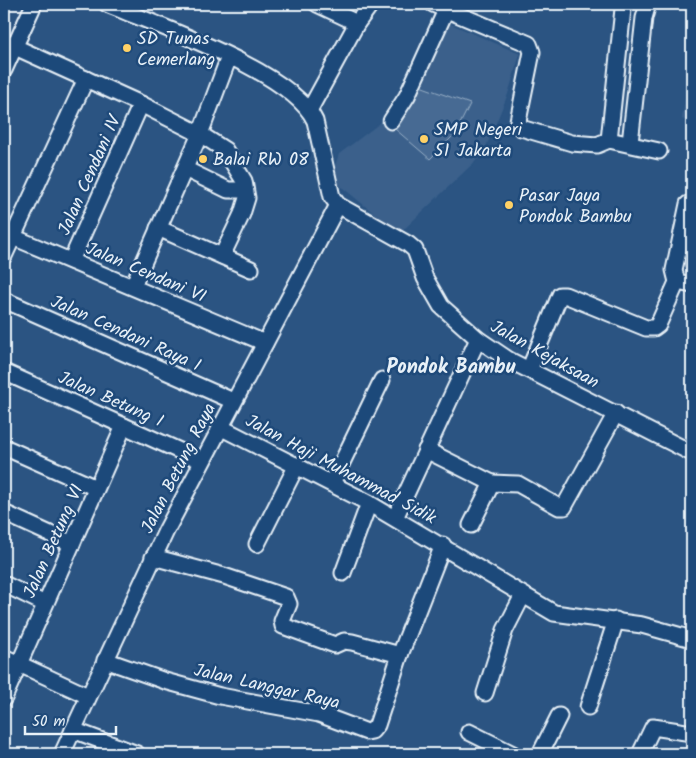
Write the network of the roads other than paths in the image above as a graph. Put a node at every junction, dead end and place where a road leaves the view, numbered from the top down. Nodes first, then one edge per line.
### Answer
1 (34, 4) edge
2 (107, 4) edge
3 (317, 4) edge
4 (371, 4) edge
5 (617, 6) edge
6 (439, 7) edge
7 (646, 11) edge
8 (357, 23) junction
9 (9, 44) edge
10 (229, 57) junction
11 (4, 70) edge
12 (86, 79) junction
13 (141, 104) junction
14 (310, 109) junction
15 (391, 121) dead end
16 (200, 134) junction
17 (609, 140) junction
18 (630, 143) junction
19 (659, 151) dead end
20 (185, 169) junction
21 (245, 190) junction
22 (688, 204) dead end
23 (338, 205) junction
24 (158, 228) junction
25 (13, 237) junction
26 (4, 256) edge
27 (222, 256) junction
28 (71, 261) junction
29 (250, 269) dead end
30 (677, 282) junction
31 (692, 285) edge
32 (133, 286) junction
33 (4, 300) edge
34 (478, 339) junction
35 (265, 343) junction
36 (529, 370) junction
37 (4, 372) edge
38 (382, 380) dead end
39 (233, 401) junction
40 (616, 413) junction
41 (124, 426) junction
42 (220, 428) junction
43 (4, 447) edge
44 (426, 450) junction
45 (692, 453) edge
46 (202, 461) junction
47 (297, 466) junction
48 (332, 483) junction
49 (492, 483) junction
50 (96, 488) junction
51 (369, 503) junction
52 (4, 513) edge
53 (395, 518) junction
54 (471, 525) dead end
55 (72, 544) junction
56 (257, 544) dead end
57 (443, 545) junction
58 (153, 557) junction
59 (343, 574) dead end
60 (4, 584) edge
61 (523, 595) junction
62 (45, 604) junction
63 (616, 620) junction
64 (692, 639) edge
65 (400, 655) junction
66 (4, 657) edge
67 (105, 660) junction
68 (19, 664) junction
69 (485, 692) dead end
70 (88, 696) junction
71 (4, 698) edge
72 (588, 707) dead end
73 (559, 716) dead end
74 (73, 730) junction
75 (469, 732) dead end
76 (692, 733) edge
77 (62, 754) edge
78 (137, 754) edge
79 (513, 754) edge
80 (540, 754) edge
81 (640, 754) edge

1 - 9 street
2 - 10 street
3 - 8 street
4 - 8 street
5 - 7 street
5 - 17 street
6 - 15 street
6 - 17 street
7 - 18 street
8 - 14 street
9 - 11 street
9 - 12 street
10 - 14 street
10 - 16 street
12 - 13 street
12 - 25 street
13 - 16 street
13 - 28 street, Jalan Cendani IV
14 - 23 street
16 - 20 street
16 - 21 street
17 - 18 street
18 - 19 street
20 - 21 street
20 - 24 street
21 - 27 street
22 - 30 street
23 - 34 street, Jalan Kejaksaan
23 - 35 street, Jalan Betung Raya
24 - 27 street
24 - 32 street
25 - 26 street
25 - 28 street, Jalan Cendani VI
27 - 29 street
28 - 32 street, Jalan Cendani VI
30 - 31 street
30 - 36 street
32 - 35 street, Jalan Cendani VI
33 - 39 street, Jalan Cendani Raya I
34 - 36 street, Jalan Kejaksaan
34 - 44 street
35 - 39 street, Jalan Betung Raya
36 - 40 street, Jalan Kejaksaan
37 - 41 street, Jalan Betung I
38 - 48 street
39 - 42 street, Jalan Betung Raya
40 - 45 street, Jalan Kejaksaan
40 - 49 street
41 - 46 street, Jalan Betung I
41 - 50 street, Jalan Betung VI
42 - 46 street, Jalan Betung Raya
42 - 47 street, Jalan Haji Muhammad Sidik
43 - 50 street
44 - 49 street
44 - 53 street
46 - 58 street, Jalan Betung Raya
47 - 48 street, Jalan Haji Muhammad Sidik
47 - 56 street
48 - 51 street, Jalan Haji Muhammad Sidik
49 - 54 street
50 - 55 street, Jalan Betung VI
51 - 53 street, Jalan Haji Muhammad Sidik
51 - 59 street
52 - 55 street
53 - 57 street, Jalan Haji Muhammad Sidik
55 - 62 street, Jalan Betung VI
57 - 61 street, Jalan Haji Muhammad Sidik
57 - 65 street, Jalan Langgar Raya
58 - 65 street
58 - 67 street, Jalan Betung Raya
60 - 62 street
61 - 63 street, Jalan Haji Muhammad Sidik
61 - 69 street
62 - 68 street, Jalan Betung VI
63 - 64 street, Jalan Haji Muhammad Sidik
63 - 72 street
65 - 67 street, Jalan Langgar Raya
66 - 68 street
67 - 70 street, Jalan Betung Raya
68 - 70 street
68 - 71 street, Jalan Betung VI
70 - 74 street, Jalan Betung Raya
73 - 80 street
74 - 77 street, Jalan Betung Raya
74 - 78 street
75 - 79 street
76 - 81 street

